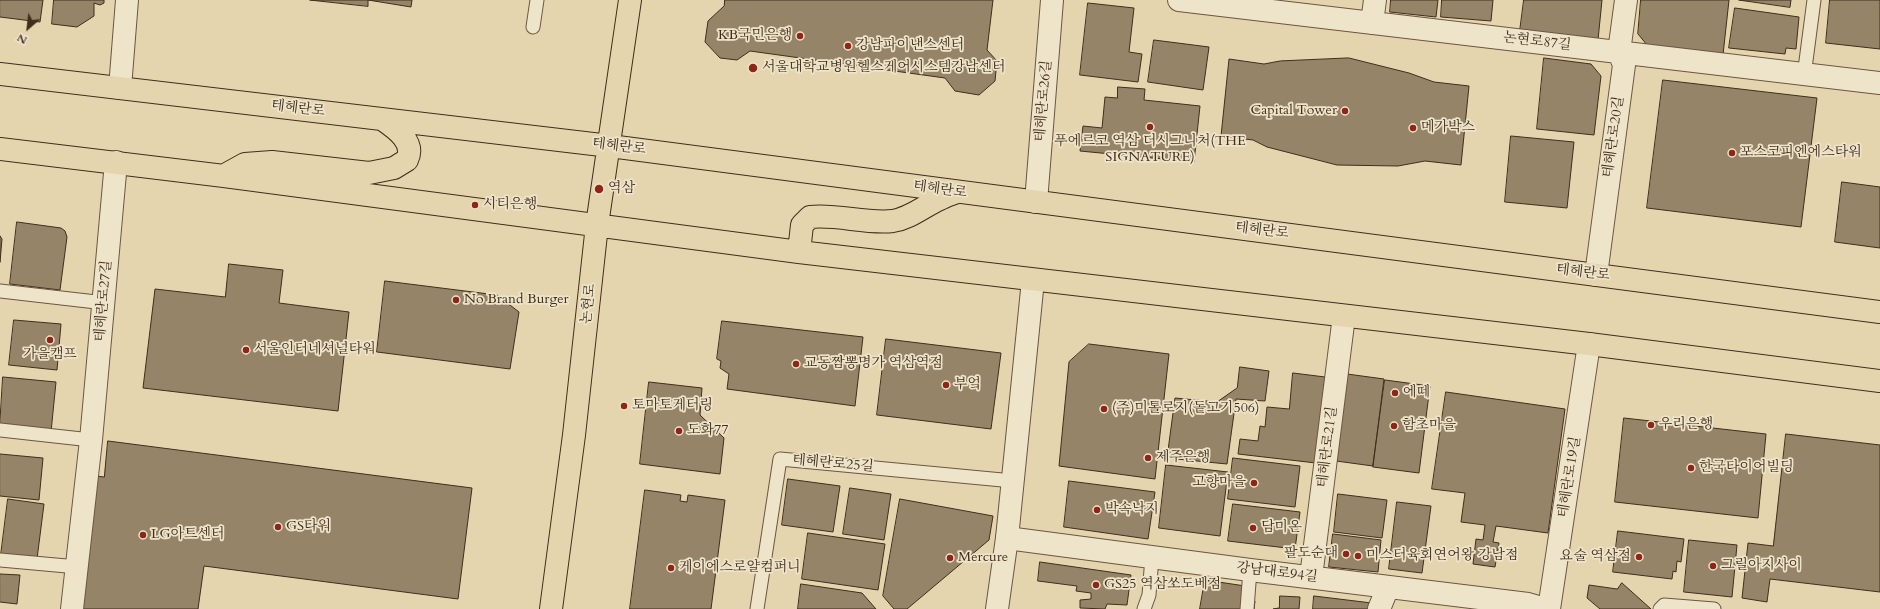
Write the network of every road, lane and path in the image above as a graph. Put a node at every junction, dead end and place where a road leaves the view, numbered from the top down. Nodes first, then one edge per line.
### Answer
1 (127, 0) edge
2 (537, 0) edge
3 (630, 0) edge
4 (1052, 0) edge
5 (1375, 0) edge
6 (1626, 0) edge
7 (1814, 0) edge
8 (1190, 1) edge
9 (1372, 23) junction
10 (534, 27) dead end
11 (1619, 52) junction
12 (0, 74) edge
13 (1804, 76) junction
14 (1880, 84) edge
15 (120, 88) junction
16 (382, 119) junction
17 (610, 146) junction
18 (0, 149) edge
19 (116, 162) junction
20 (224, 176) junction
21 (957, 192) junction
22 (1036, 202) junction
23 (597, 225) junction
24 (799, 252) junction
25 (1596, 275) junction
26 (1033, 280) junction
27 (0, 291) edge
28 (104, 303) junction
29 (1880, 312) edge
30 (1344, 316) junction
31 (1589, 344) junction
32 (1880, 381) edge
33 (0, 430) edge
34 (91, 440) junction
35 (1013, 481) junction
36 (1008, 538) junction
37 (1152, 557) junction
38 (0, 560) edge
39 (78, 567) junction
40 (1250, 570) junction
41 (1311, 577) junction
42 (1388, 587) junction
43 (72, 609) edge
44 (551, 609) edge
45 (757, 609) edge
46 (998, 609) edge
47 (1144, 609) edge
48 (1247, 609) edge
49 (1379, 609) edge
50 (1545, 609) edge
51 (1549, 609) edge
52 (1660, 609) edge
53 (1714, 609) edge

1 - 15 street
2 - 10 lane
3 - 17 main road, 논현로
4 - 22 street, 테헤란로26길
5 - 9 street
6 - 11 street, 테헤란로20길
7 - 13 lane
8 - 9 street, 논현로87길
9 - 11 street, 논현로87길
11 - 13 street, 논현로87길
11 - 25 street, 테헤란로20길
12 - 15 main road, 테헤란로
13 - 14 street, 논현로87길
15 - 16 main road, 테헤란로
16 - 17 main road, 테헤란로
16 - 20 main road
17 - 21 main road, 테헤란로
17 - 23 main road, 논현로
18 - 19 main road
19 - 20 main road
19 - 28 street, 테헤란로27길
20 - 23 main road
21 - 22 main road, 테헤란로
21 - 24 main road
22 - 25 main road, 테헤란로
23 - 24 main road
23 - 44 main road, 논현로
24 - 26 main road
25 - 29 main road, 테헤란로
26 - 30 main road
26 - 35 street
27 - 28 lane
28 - 34 street, 테헤란로27길
30 - 31 main road
30 - 41 street, 테헤란로21길
31 - 32 main road
31 - 51 street, 테헤란로19길
33 - 34 lane
34 - 39 street, 테헤란로27길
35 - 36 street
35 - 45 lane, 테헤란로25길
36 - 37 street, 강남대로94길
36 - 46 street
37 - 40 street, 강남대로94길
37 - 47 lane
38 - 39 lane
39 - 43 street, 테헤란로27길
40 - 41 street, 강남대로94길
40 - 48 lane
41 - 42 street, 강남대로94길
42 - 49 street
42 - 50 street, 강남대로94길
52 - 53 lane

